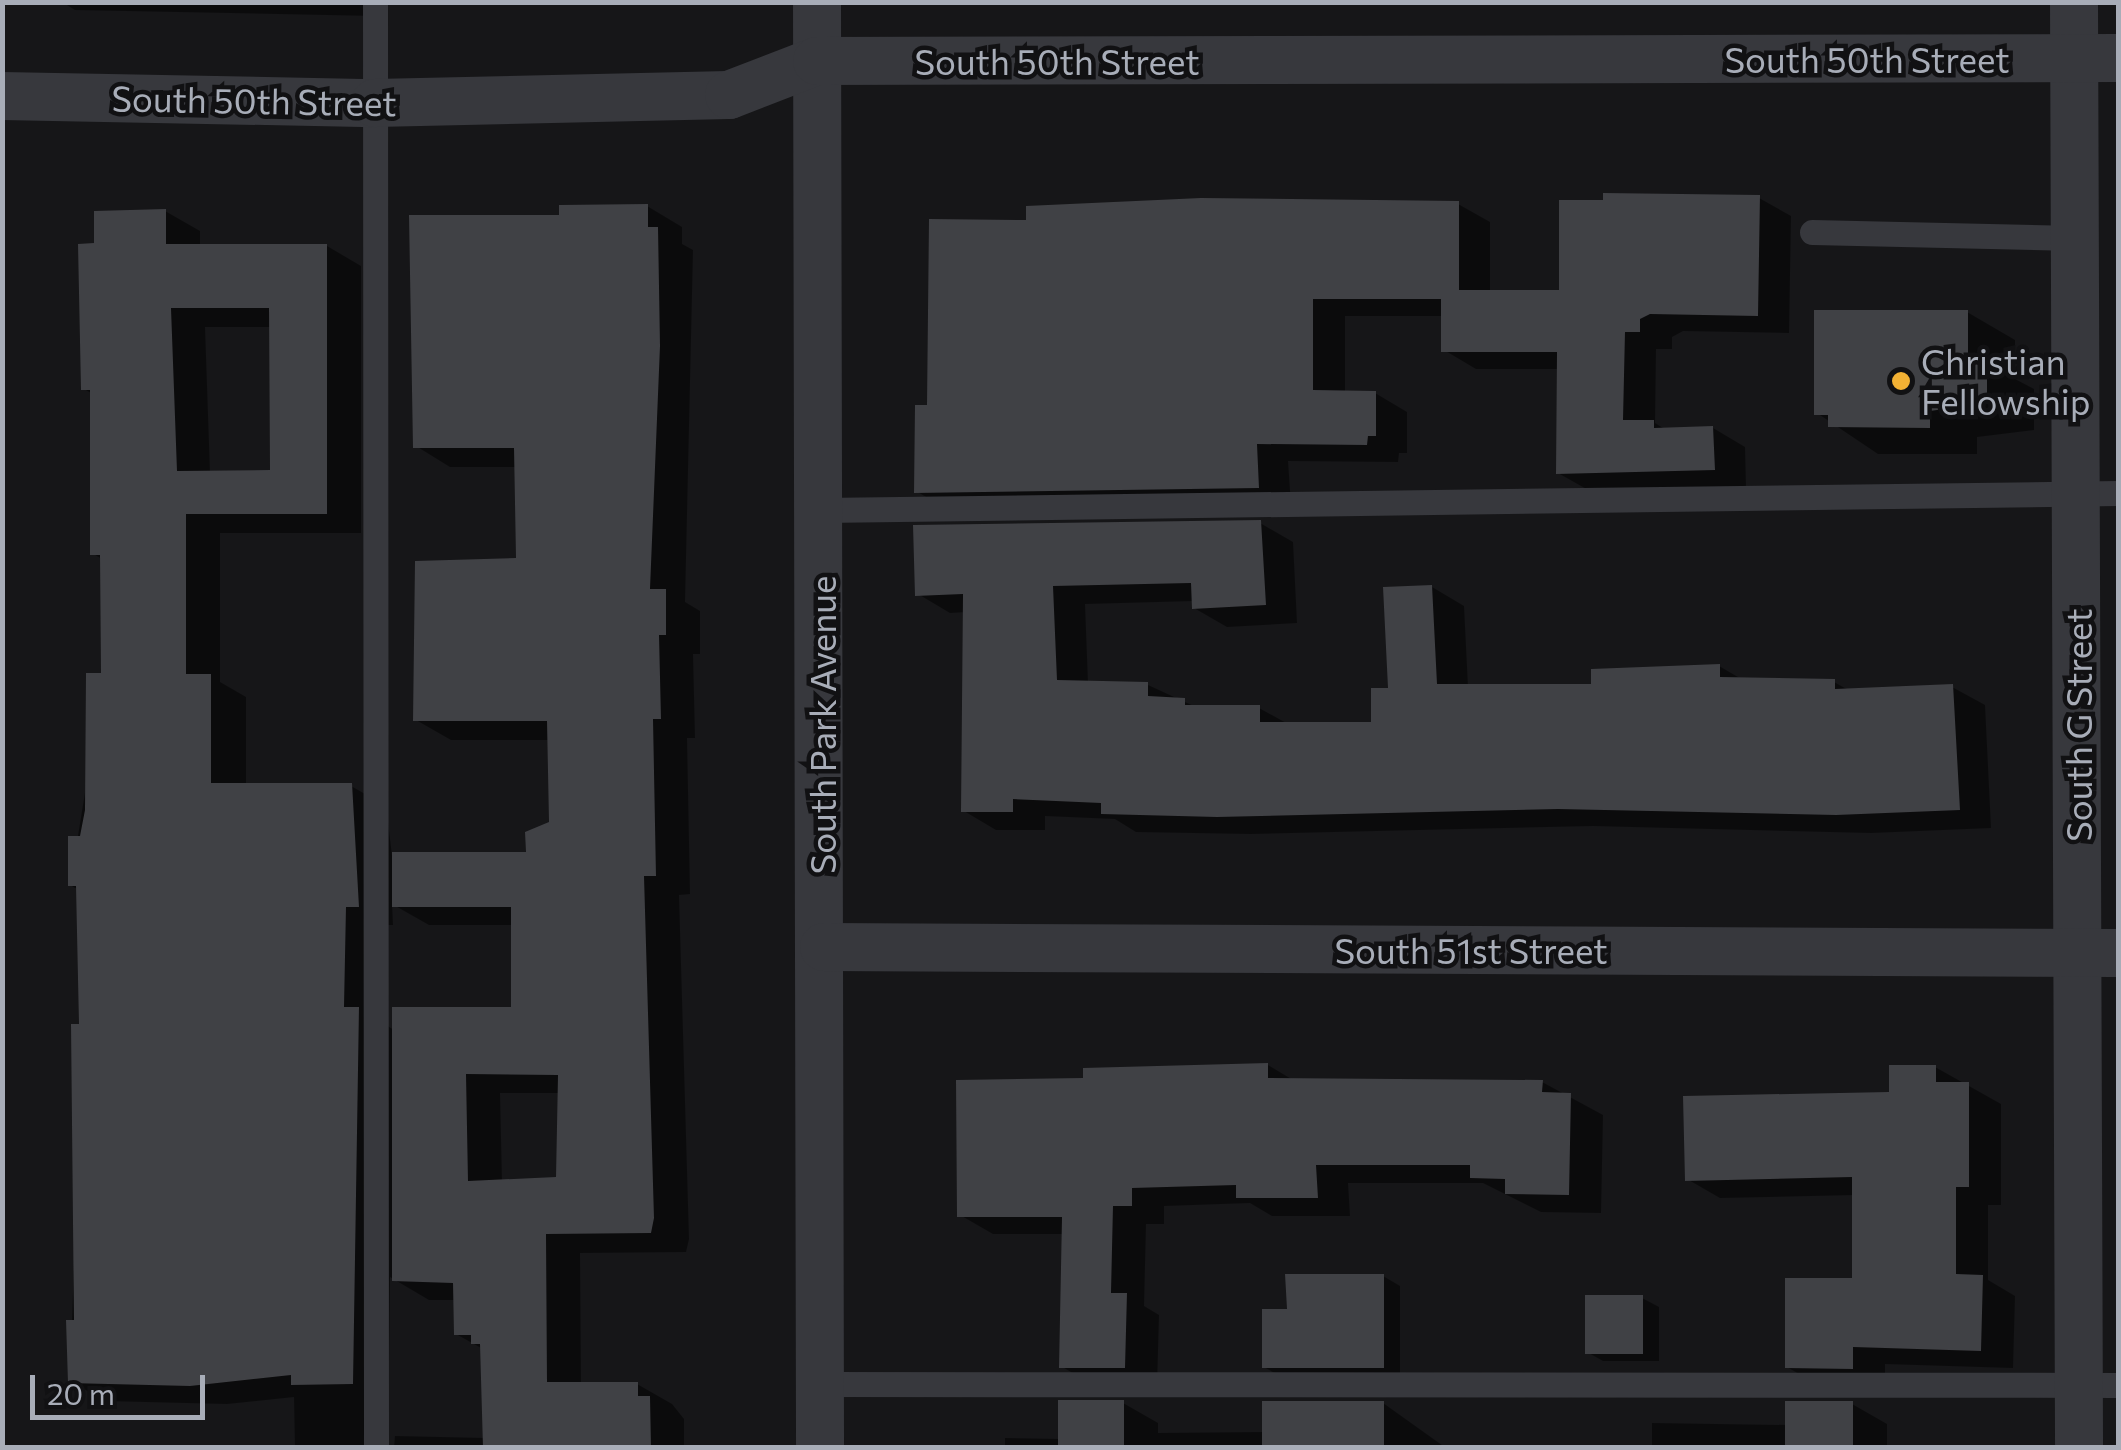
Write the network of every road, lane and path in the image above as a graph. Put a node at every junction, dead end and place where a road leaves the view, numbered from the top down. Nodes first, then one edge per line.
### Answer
1 (375, 2) edge
2 (818, 2) edge
3 (2074, 2) edge
4 (2097, 58) edge
5 (817, 61) junction
6 (2, 96) edge
7 (375, 103) junction
8 (1812, 232) dead end
9 (2076, 238) junction
10 (2098, 493) edge
11 (820, 510) junction
12 (824, 947) junction
13 (2099, 953) edge
14 (820, 1384) junction
15 (2099, 1385) edge
16 (376, 1448) edge
17 (820, 1448) edge
18 (2079, 1448) edge

1 - 7 lane
2 - 5 street, South Park Avenue
3 - 4 street, South G Street
4 - 5 street, South 50th Street
4 - 9 street, South G Street
5 - 7 street, South 50th Street
5 - 11 street, South Park Avenue
6 - 7 street, South 50th Street
7 - 16 lane
8 - 9 lane
9 - 10 street, South G Street
10 - 11 lane
10 - 13 street, South G Street
11 - 12 street, South Park Avenue
12 - 13 street, South 51st Street
12 - 14 street, South Park Avenue
13 - 15 street, South G Street
14 - 15 lane
14 - 17 street, South Park Avenue
15 - 18 street, South G Street

